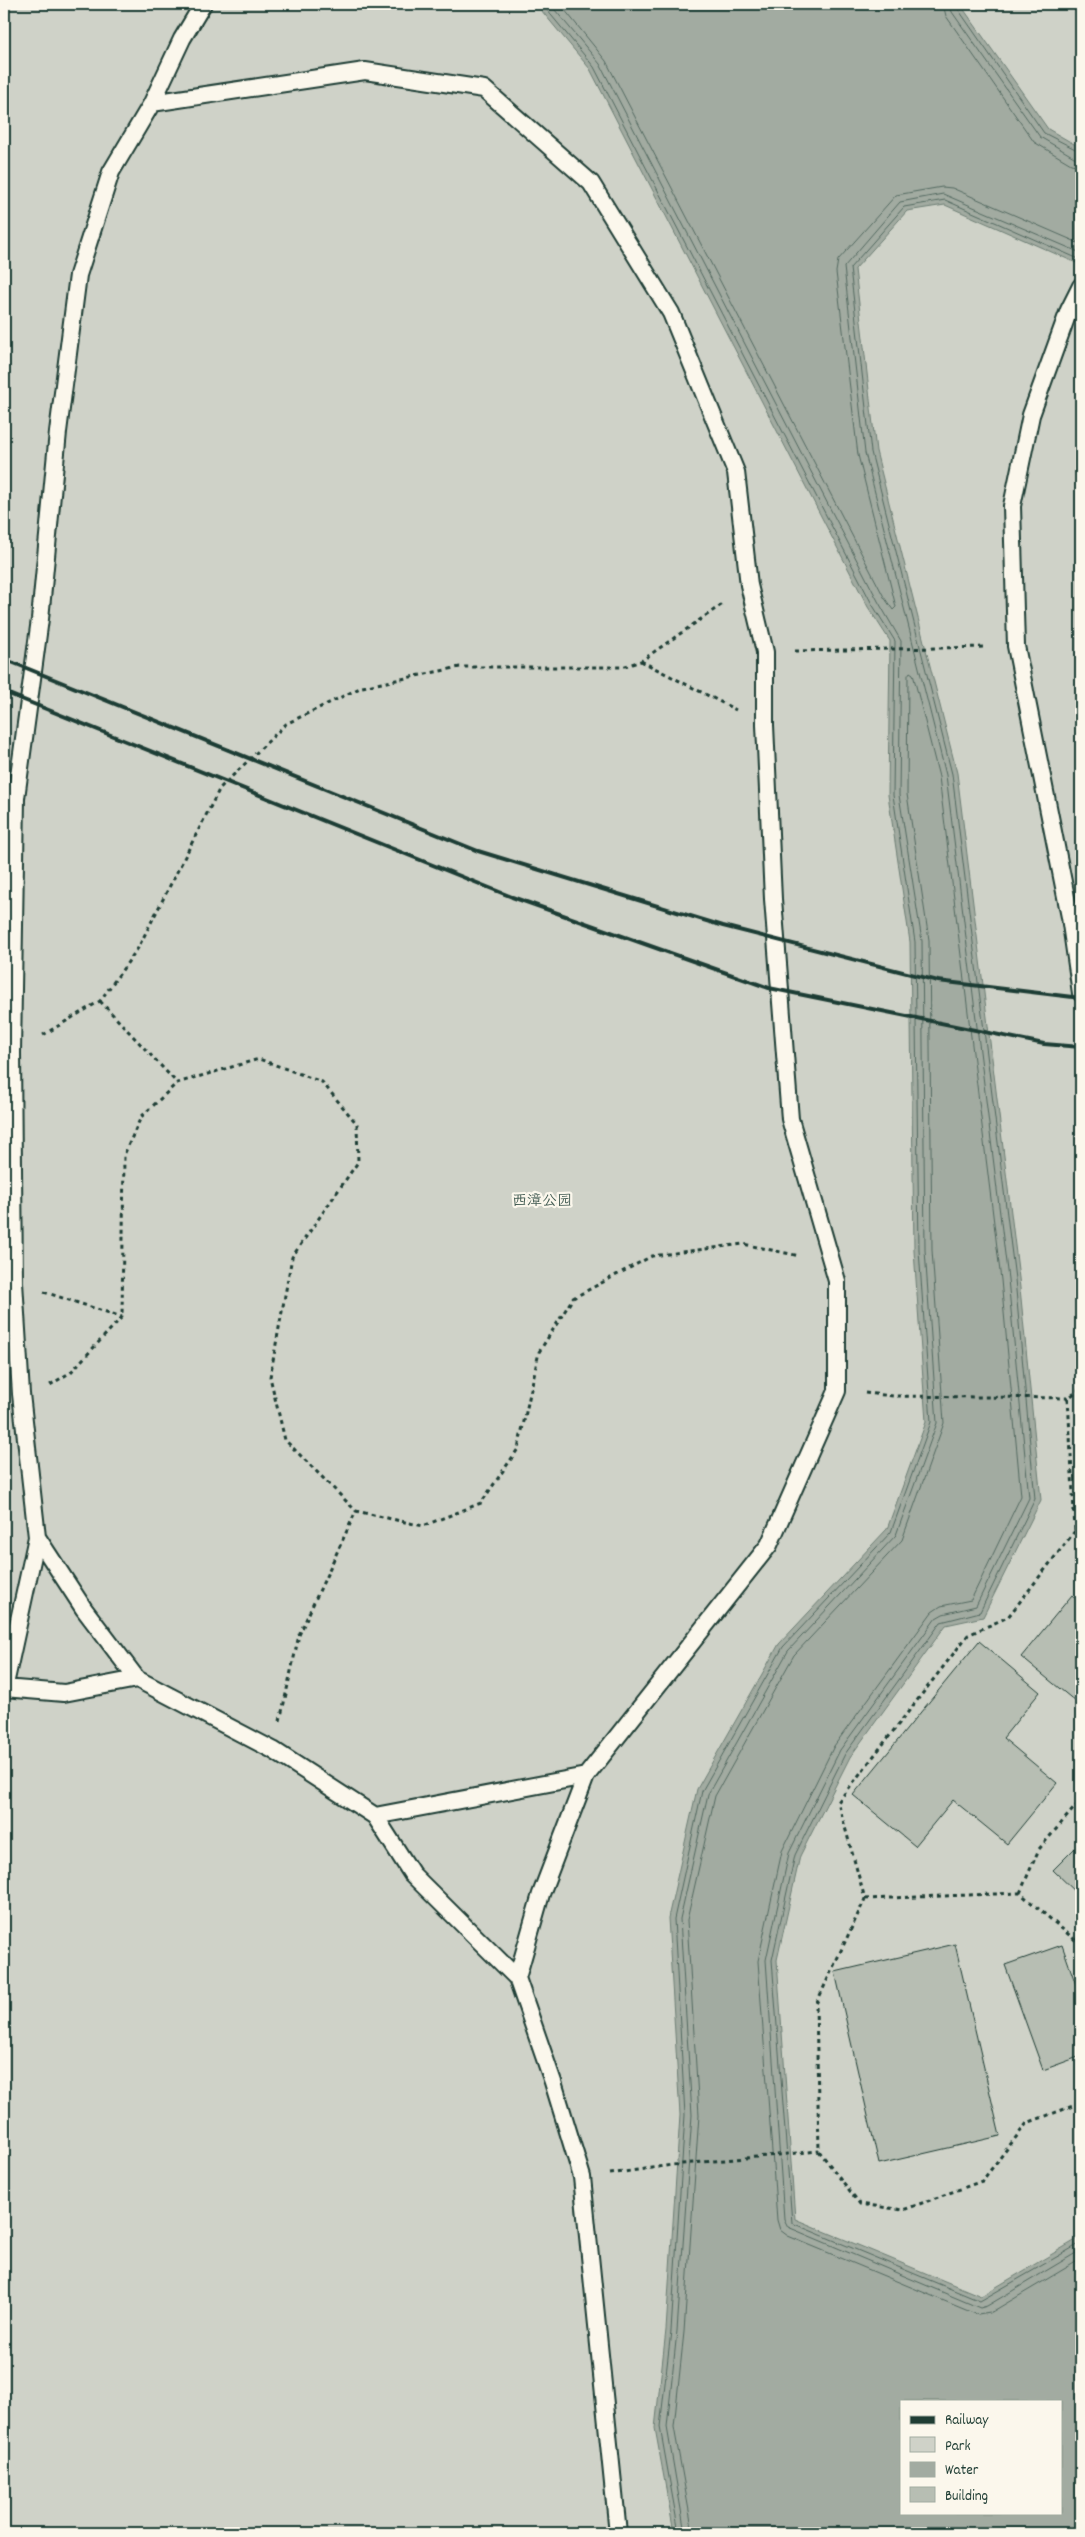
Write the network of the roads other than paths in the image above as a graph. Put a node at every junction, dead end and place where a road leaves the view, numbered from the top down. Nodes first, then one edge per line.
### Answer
1 (203, 4) edge
2 (152, 103) junction
3 (1081, 286) edge
4 (1081, 993) edge
5 (37, 1537) junction
6 (137, 1679) junction
7 (4, 1688) edge
8 (586, 1776) junction
9 (375, 1816) junction
10 (517, 1978) junction
11 (618, 2533) edge

1 - 2 lane
2 - 5 lane
2 - 8 lane
3 - 4 lane
5 - 6 lane
5 - 7 lane
6 - 7 lane
6 - 9 lane
8 - 9 lane
8 - 10 lane
9 - 10 lane
10 - 11 lane

